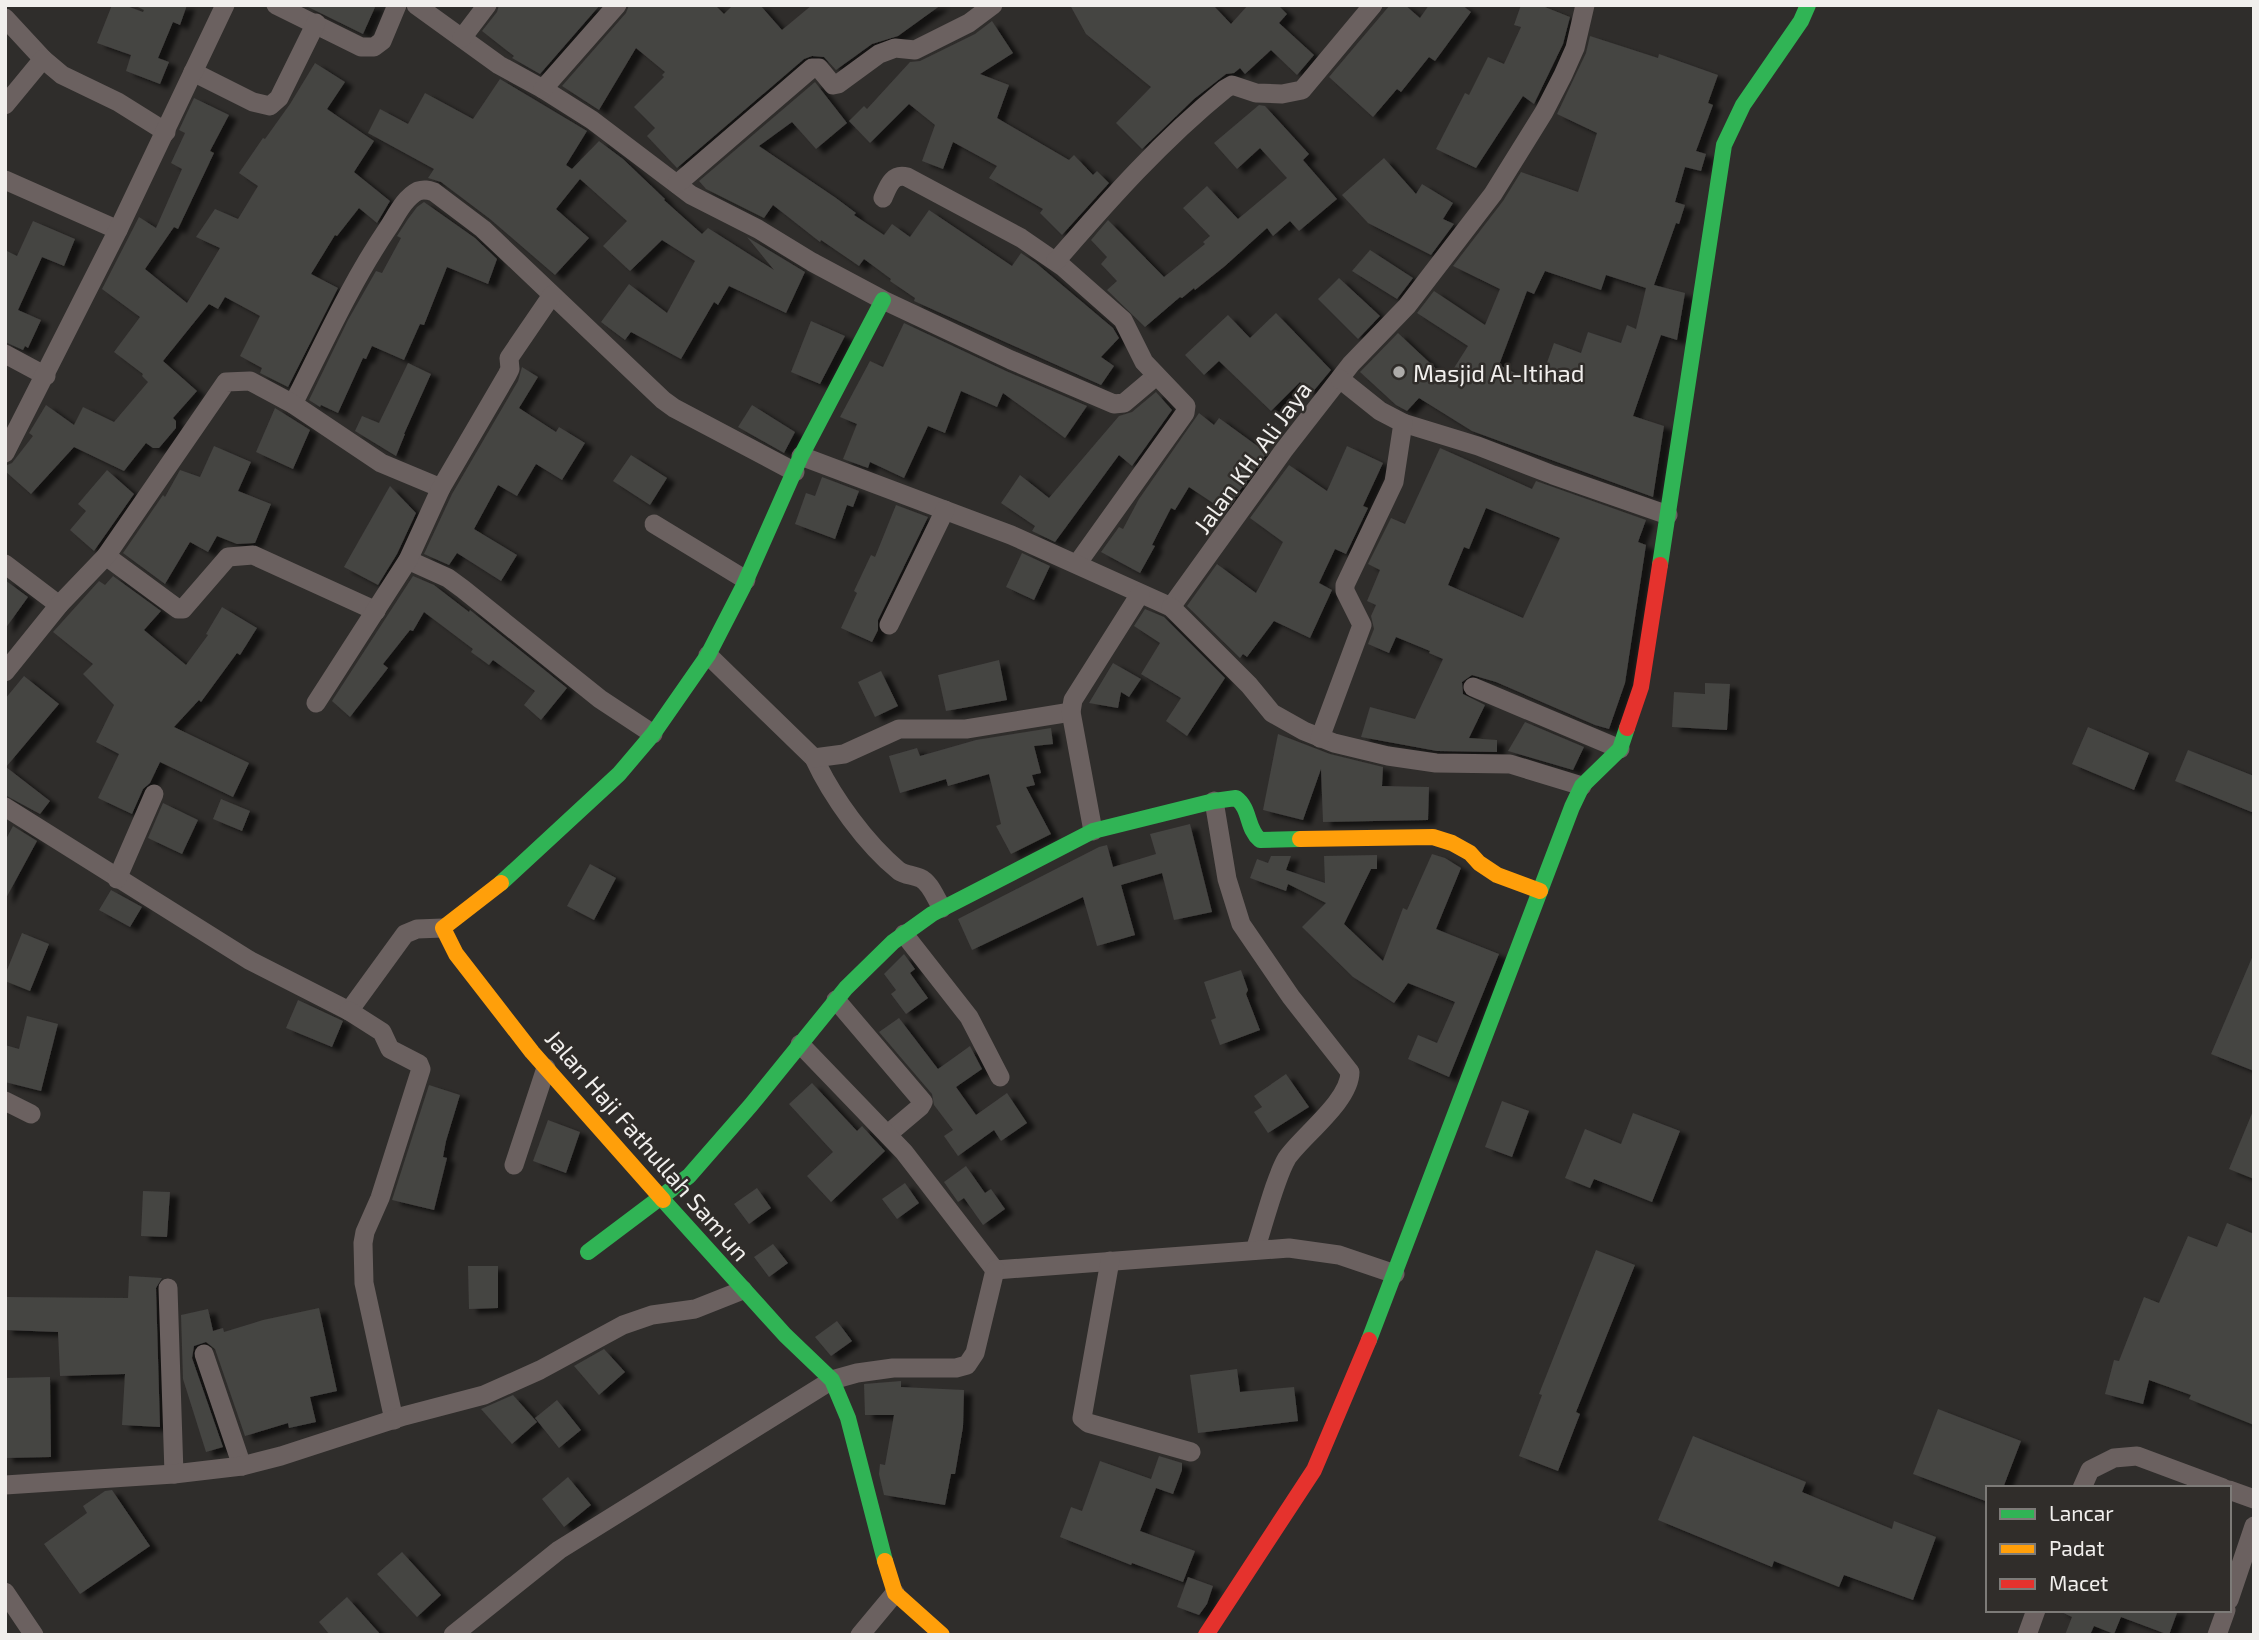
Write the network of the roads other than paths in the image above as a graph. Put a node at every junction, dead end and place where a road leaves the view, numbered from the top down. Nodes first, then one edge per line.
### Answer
1 (225, 5) edge
2 (276, 5) edge
3 (397, 5) edge
4 (416, 5) edge
5 (487, 5) edge
6 (617, 5) edge
7 (993, 5) edge
8 (1373, 5) edge
9 (1585, 5) edge
10 (1808, 5) edge
11 (5, 18) edge
12 (316, 23) junction
13 (462, 38) junction
14 (43, 59) junction
15 (194, 72) junction
16 (543, 89) junction
17 (5, 105) edge
18 (166, 132) junction
19 (5, 180) edge
20 (677, 184) junction
21 (883, 198) dead end
22 (118, 230) junction
23 (1056, 261) junction
24 (552, 295) junction
25 (883, 300) junction
26 (5, 354) edge
27 (46, 376) junction
28 (1156, 376) junction
29 (1340, 379) junction
30 (293, 404) junction
31 (1403, 423) junction
32 (5, 453) edge
33 (798, 464) junction
34 (441, 488) junction
35 (945, 510) junction
36 (1668, 515) junction
37 (654, 524) dead end
38 (106, 556) junction
39 (408, 560) junction
40 (5, 564) edge
41 (1077, 564) junction
42 (746, 580) junction
43 (1140, 594) junction
44 (59, 605) junction
45 (1171, 607) junction
46 (376, 611) junction
47 (889, 625) dead end
48 (708, 656) junction
49 (5, 672) edge
50 (1473, 687) dead end
51 (316, 704) dead end
52 (1071, 712) junction
53 (653, 734) junction
54 (1320, 737) junction
55 (1620, 749) junction
56 (814, 758) junction
57 (1582, 786) junction
58 (154, 794) dead end
59 (1214, 801) junction
60 (5, 807) edge
61 (1093, 831) junction
62 (117, 879) junction
63 (1540, 891) junction
64 (942, 908) junction
65 (443, 928) junction
66 (904, 934) junction
67 (836, 1000) junction
68 (349, 1012) junction
69 (800, 1044) junction
70 (546, 1068) junction
71 (1000, 1077) dead end
72 (5, 1101) edge
73 (31, 1114) dead end
74 (888, 1134) junction
75 (514, 1165) dead end
76 (663, 1197) junction
77 (1255, 1251) junction
78 (588, 1252) dead end
79 (1110, 1261) junction
80 (995, 1270) junction
81 (1395, 1274) junction
82 (168, 1288) dead end
83 (743, 1290) junction
84 (204, 1354) dead end
85 (832, 1380) junction
86 (394, 1420) junction
87 (1191, 1452) dead end
88 (242, 1466) junction
89 (174, 1474) junction
90 (5, 1485) edge
91 (2083, 1486) edge
92 (2218, 1486) edge
93 (2231, 1491) edge
94 (2254, 1499) edge
95 (2254, 1526) edge
96 (5, 1592) edge
97 (895, 1593) junction
98 (2231, 1594) edge
99 (2035, 1612) edge
100 (2225, 1612) edge
101 (34, 1635) edge
102 (453, 1635) edge
103 (860, 1635) edge
104 (942, 1635) edge
105 (1206, 1635) edge
106 (2027, 1635) edge
107 (2217, 1635) edge

1 - 15 street
2 - 12 street
3 - 12 street
4 - 13 street
5 - 13 street
6 - 16 street
7 - 20 street
8 - 23 street
9 - 29 street, Jalan KH. Ali Jaya
10 - 36 street
11 - 14 street
12 - 15 street
13 - 16 street
14 - 17 street
14 - 18 street
15 - 18 street
16 - 20 street
18 - 22 street
19 - 22 street
20 - 25 street
21 - 23 street
22 - 27 street
23 - 28 street
24 - 30 street
24 - 33 street
24 - 34 street
25 - 28 street
25 - 33 street
26 - 27 street
27 - 32 street
28 - 41 street
29 - 31 street
29 - 45 street, Jalan KH. Ali Jaya
30 - 34 street
30 - 38 street
31 - 36 street
31 - 54 street
33 - 35 street
33 - 42 street
34 - 39 street
35 - 41 street
35 - 47 street
36 - 55 street
37 - 42 street
38 - 44 street
38 - 46 street
39 - 46 street
39 - 53 street
40 - 44 street
41 - 43 street
42 - 48 street
43 - 45 street
43 - 52 street
44 - 49 street
45 - 54 street
46 - 51 street
48 - 53 street
48 - 56 street
50 - 55 street
52 - 56 street
52 - 61 street
53 - 65 street
54 - 57 street
55 - 57 street
56 - 64 street
57 - 63 street
58 - 62 street
59 - 61 street
59 - 63 street
59 - 77 street
60 - 62 street
61 - 64 street
62 - 68 street
63 - 81 street
64 - 66 street
65 - 68 street
65 - 70 street, Jalan Haji Fathullah Sam'un
66 - 67 street
66 - 71 street
67 - 69 street
67 - 74 street
68 - 86 street
69 - 74 street
69 - 76 street
70 - 75 street
70 - 76 street, Jalan Haji Fathullah Sam'un
72 - 73 street
74 - 80 street
76 - 78 street
76 - 83 street, Jalan Haji Fathullah Sam'un
77 - 79 street
77 - 81 street
79 - 80 street
79 - 87 street
80 - 85 street
81 - 105 street
82 - 89 street
83 - 85 street
83 - 86 street, Jalan Haji Fathullah Sam'un
84 - 88 street
85 - 97 street
85 - 102 street
86 - 88 street, Jalan Haji Fathullah Sam'un
88 - 89 street, Jalan Haji Fathullah Sam'un
89 - 90 street, Jalan Haji Fathullah Sam'un
91 - 92 street
93 - 94 street
95 - 98 street
96 - 101 street
97 - 103 street
97 - 104 street
99 - 106 street
100 - 107 street

